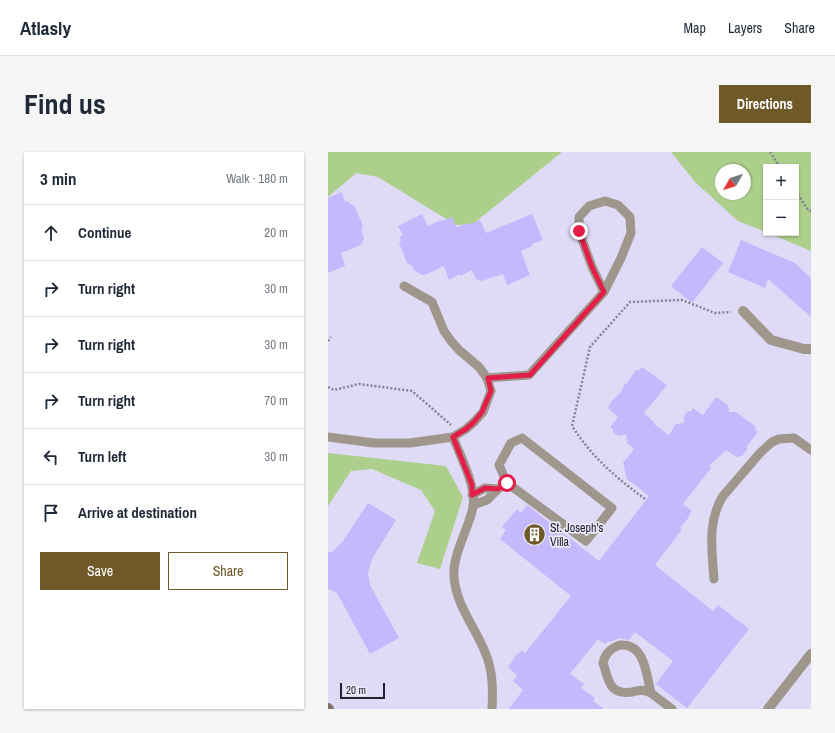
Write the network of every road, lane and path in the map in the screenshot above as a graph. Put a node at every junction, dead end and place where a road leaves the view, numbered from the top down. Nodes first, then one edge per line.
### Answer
1 (770, 152) edge
2 (778, 164) edge
3 (799, 196) edge
4 (811, 211) edge
5 (404, 286) dead end
6 (604, 292) junction
7 (743, 311) joint
8 (331, 337) dead end
9 (328, 341) edge
10 (811, 349) edge
11 (488, 378) junction
12 (328, 387) edge
13 (457, 435) junction
14 (328, 437) edge
15 (811, 450) edge
16 (507, 483) junction
17 (498, 489) junction
18 (472, 495) junction
19 (645, 499) dead end
20 (473, 505) junction
21 (714, 579) dead end
22 (811, 654) edge
23 (651, 692) junction
24 (492, 709) edge
25 (672, 709) edge
26 (768, 709) edge

1 - 2 path
3 - 4 path
5 - 11 lane
6 - 6 lane
6 - 11 lane
7 - 10 street
7 - 19 path
8 - 9 path
11 - 13 lane
12 - 13 path
13 - 14 lane
13 - 18 lane
15 - 21 lane
16 - 16 lane
16 - 17 lane
17 - 18 lane
17 - 20 lane
18 - 20 lane
20 - 24 lane
22 - 26 street
23 - 23 lane
23 - 25 lane

